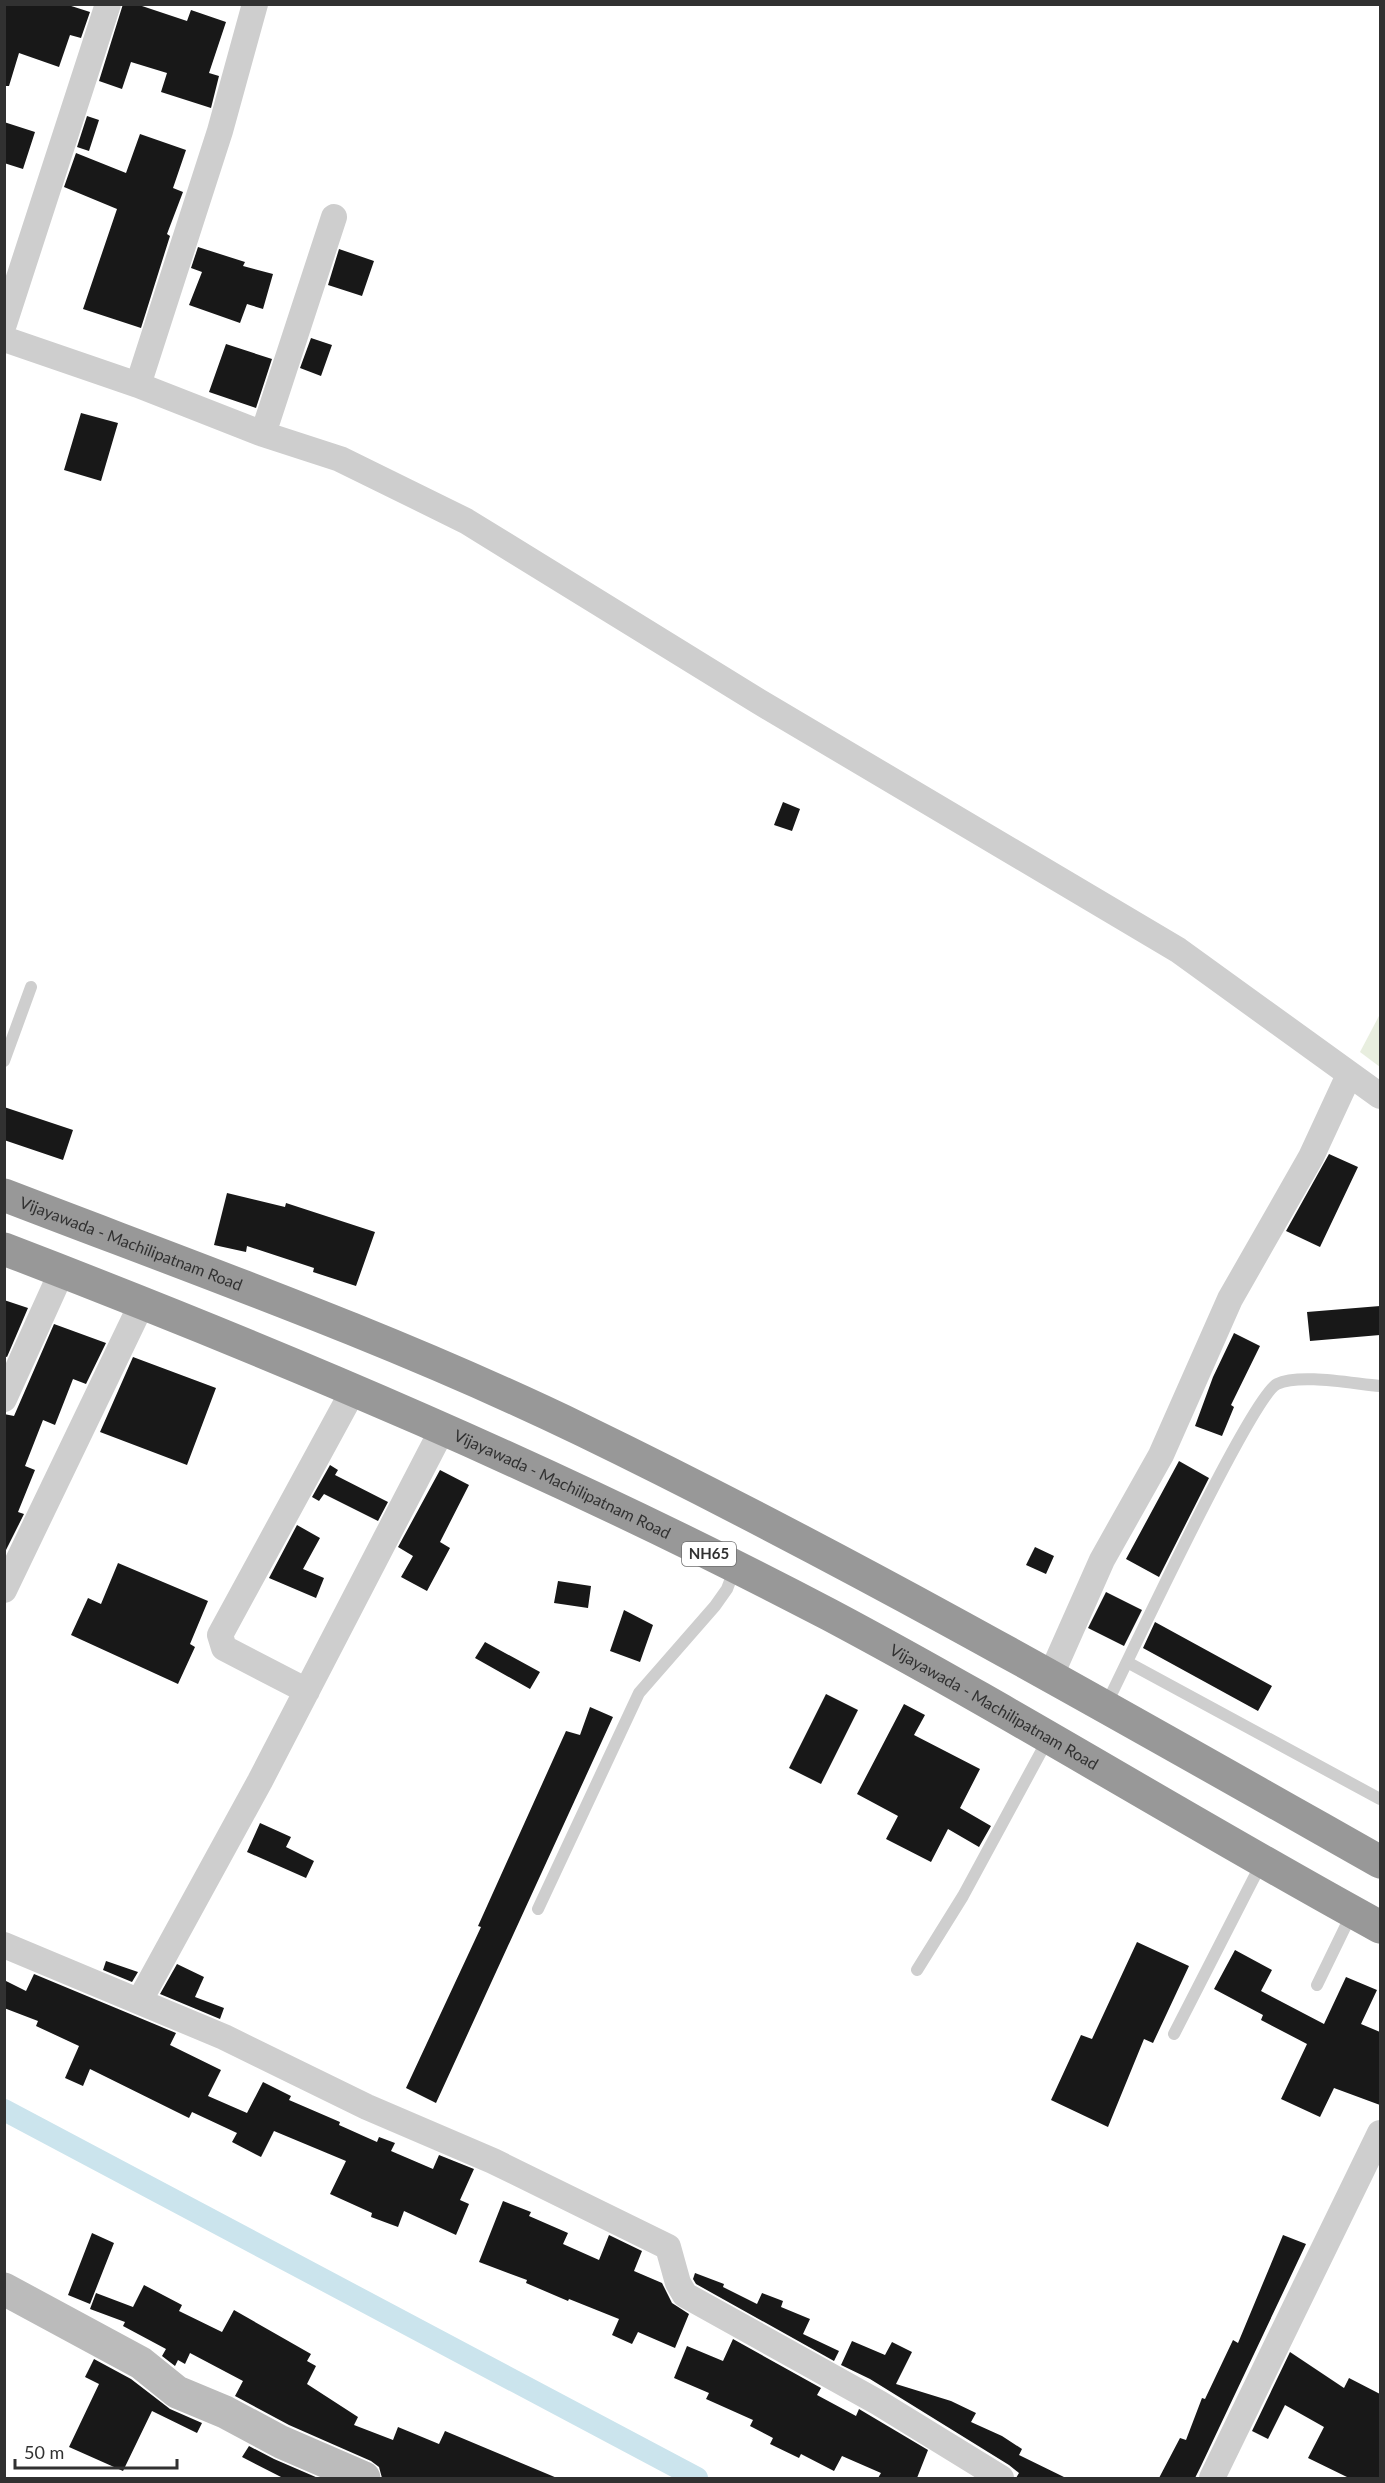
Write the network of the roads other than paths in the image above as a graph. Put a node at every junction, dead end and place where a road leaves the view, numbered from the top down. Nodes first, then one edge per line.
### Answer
1 (108, 4) edge
2 (255, 4) edge
3 (334, 217) dead end
4 (4, 324) edge
5 (4, 339) edge
6 (138, 385) junction
7 (263, 434) junction
8 (32, 987) dead end
9 (4, 1061) edge
10 (1349, 1075) junction
11 (1380, 1096) edge
12 (4, 1195) edge
13 (4, 1249) edge
14 (62, 1271) junction
15 (143, 1301) junction
16 (1380, 1386) edge
17 (354, 1389) junction
18 (4, 1399) edge
19 (443, 1428) junction
20 (736, 1567) junction
21 (4, 1590) edge
22 (1127, 1662) junction
23 (1051, 1675) junction
24 (307, 1691) junction
25 (1106, 1706) junction
26 (1048, 1737) junction
27 (1380, 1799) edge
28 (1263, 1862) junction
29 (1380, 1862) edge
30 (538, 1909) dead end
31 (1352, 1912) junction
32 (1380, 1927) edge
33 (4, 1945) edge
34 (917, 1971) dead end
35 (1317, 1985) dead end
36 (140, 2000) junction
37 (1174, 2034) dead end
38 (1380, 2133) edge
39 (4, 2289) edge
40 (364, 2478) edge
41 (1001, 2478) edge
42 (1212, 2478) edge

1 - 4 street
2 - 6 street
3 - 7 street
5 - 6 street
6 - 7 street
7 - 10 street
8 - 9 lane
10 - 11 street
10 - 23 street
12 - 23 highway, Vijayawada - Machilipatnam Road
13 - 14 highway, Vijayawada - Machilipatnam Road / NH65
14 - 15 highway, Vijayawada - Machilipatnam Road / NH65
14 - 18 street
15 - 17 highway, Vijayawada - Machilipatnam Road / NH65
15 - 21 street
16 - 22 lane
17 - 19 highway, Vijayawada - Machilipatnam Road / NH65
17 - 24 street
19 - 20 highway, Vijayawada - Machilipatnam Road / NH65
19 - 24 street
20 - 26 highway, Vijayawada - Machilipatnam Road / NH65
20 - 30 lane
22 - 25 lane
22 - 27 lane
23 - 25 highway, Vijayawada - Machilipatnam Road
24 - 36 street
25 - 29 highway, Vijayawada - Machilipatnam Road
26 - 28 highway, Vijayawada - Machilipatnam Road / NH65
26 - 34 lane
28 - 31 highway, Vijayawada - Machilipatnam Road / NH65
28 - 37 lane
31 - 32 highway, Vijayawada - Machilipatnam Road / NH65
31 - 35 lane
33 - 36 street
36 - 41 street
38 - 42 street
39 - 40 street

